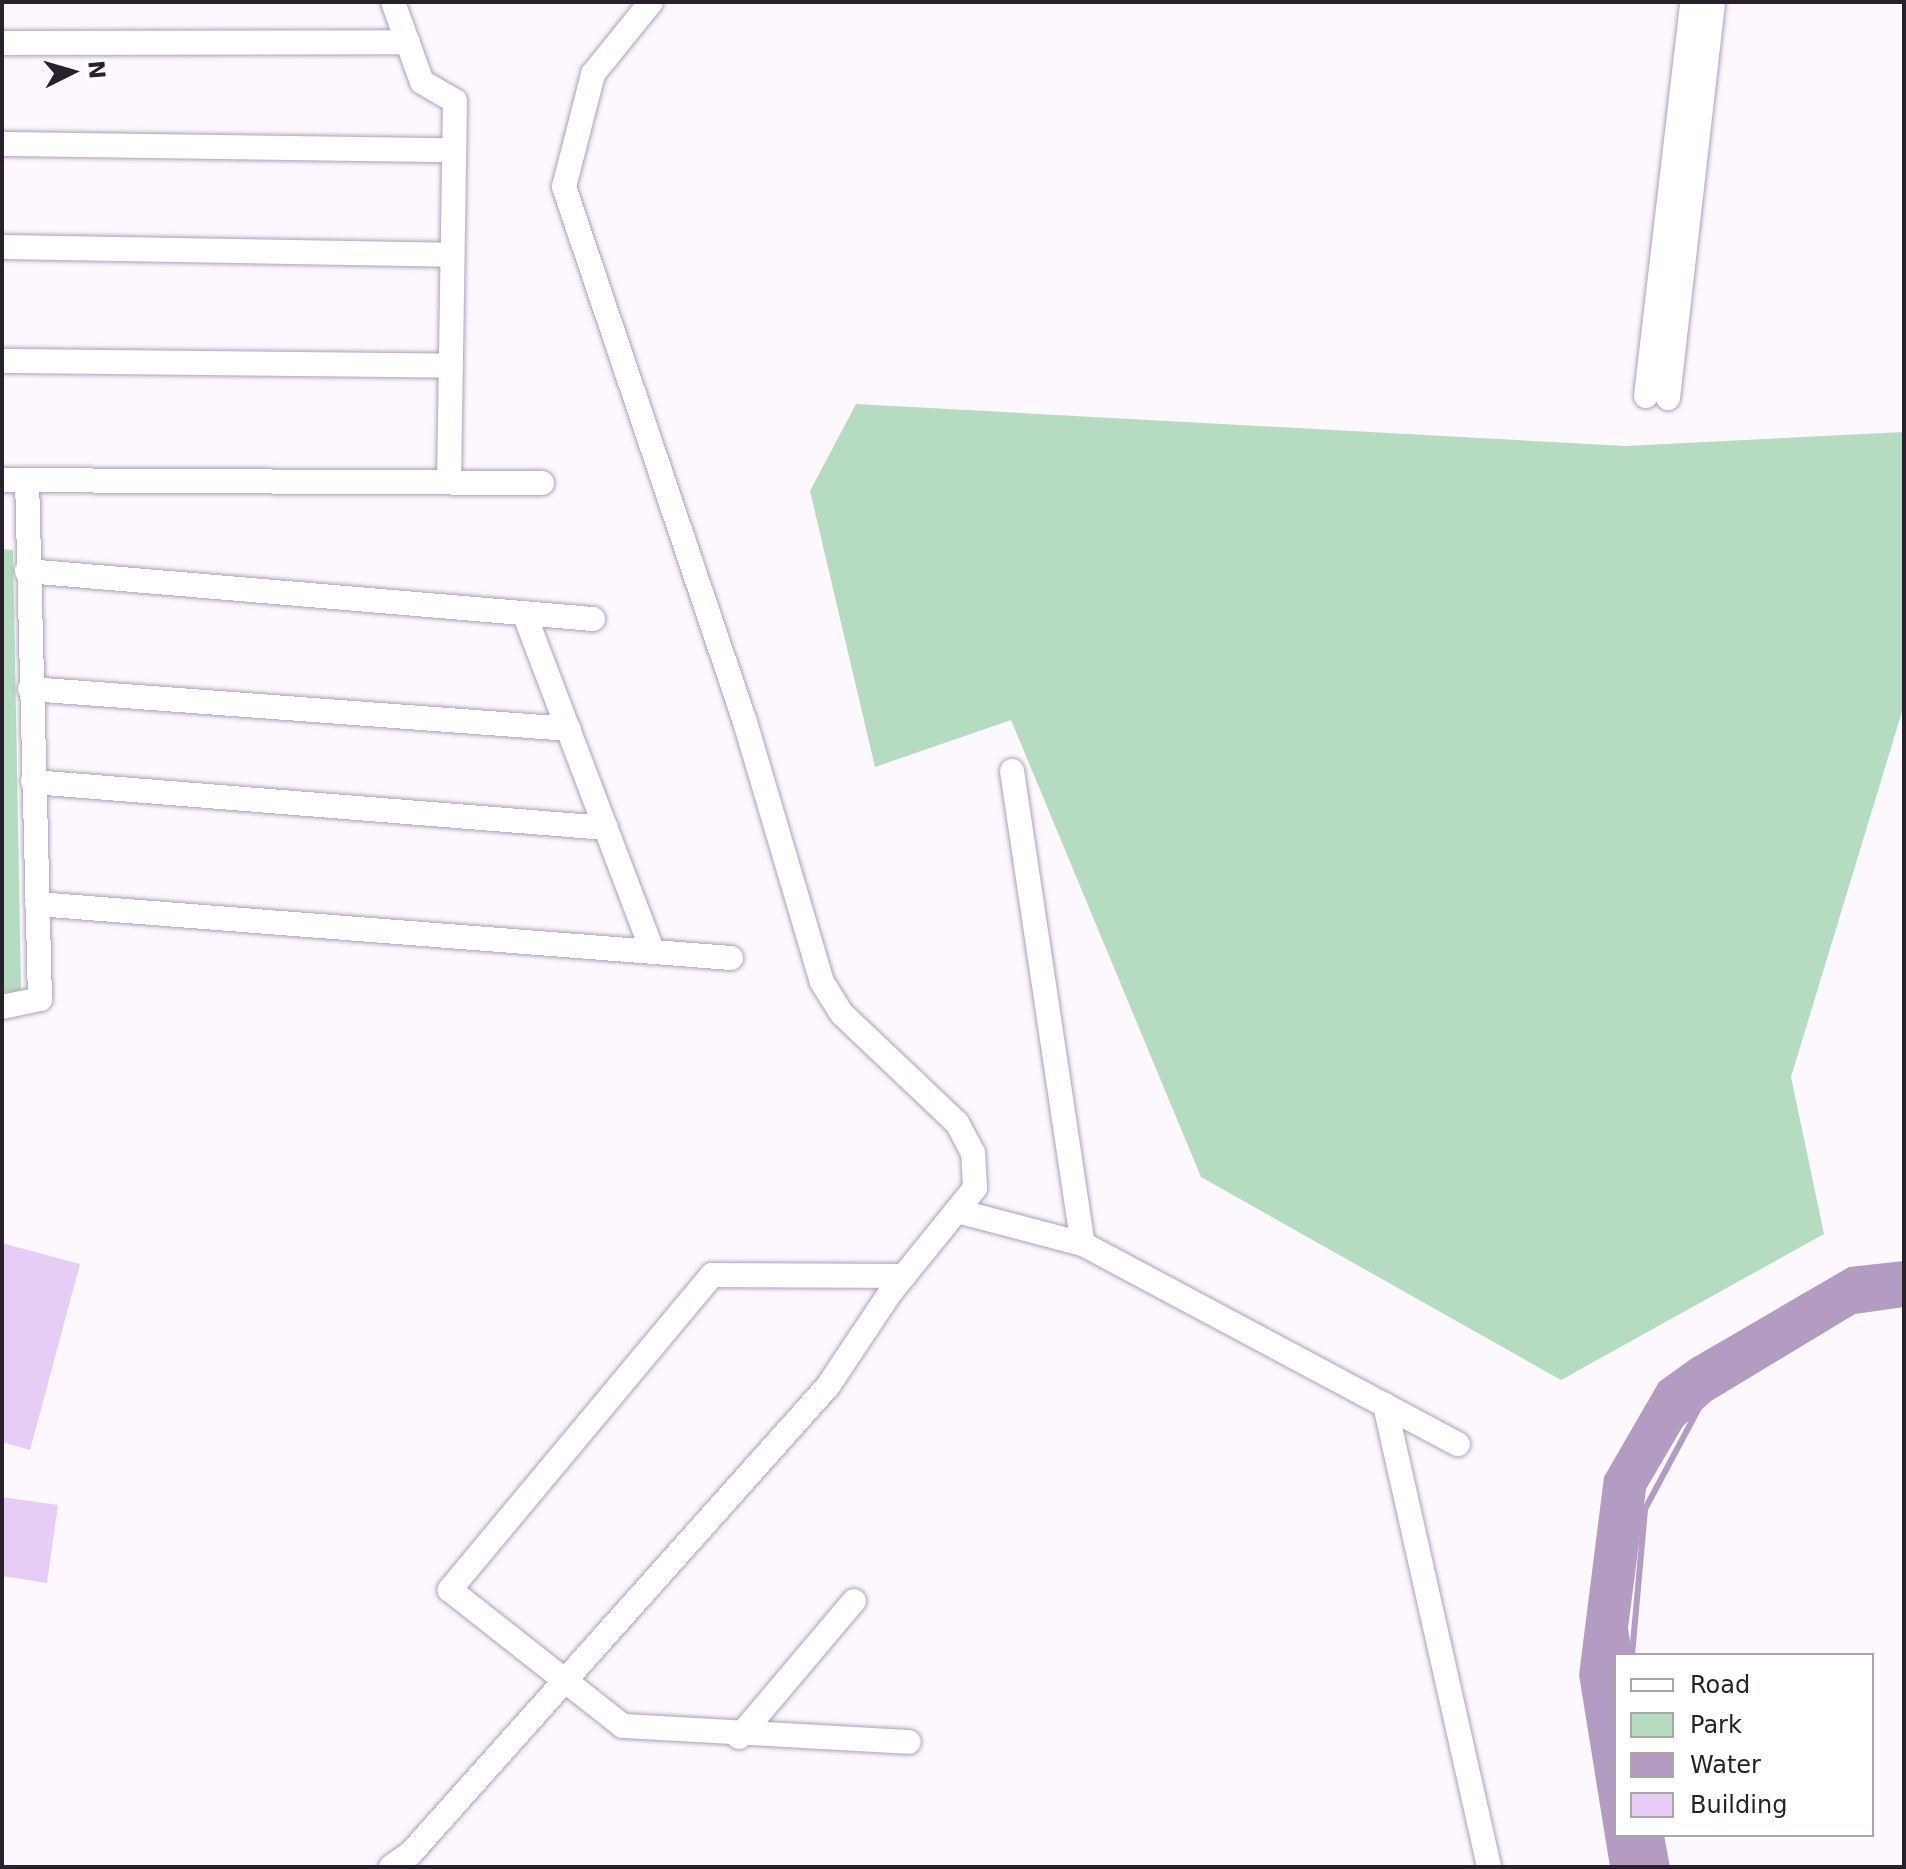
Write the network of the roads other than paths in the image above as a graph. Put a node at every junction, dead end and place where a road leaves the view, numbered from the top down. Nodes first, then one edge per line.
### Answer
1 (393, 2) edge
2 (651, 2) edge
3 (1692, 2) edge
4 (1713, 2) edge
5 (408, 42) junction
6 (2, 43) edge
7 (2, 144) edge
8 (454, 150) junction
9 (2, 247) edge
10 (452, 255) junction
11 (2, 361) edge
12 (451, 366) junction
13 (2, 480) edge
14 (27, 480) junction
15 (449, 482) junction
16 (542, 483) dead end
17 (27, 571) junction
18 (524, 613) junction
19 (593, 619) dead end
20 (30, 689) junction
21 (569, 729) junction
22 (1012, 771) dead end
23 (33, 782) junction
24 (606, 828) junction
25 (37, 904) junction
26 (653, 952) junction
27 (731, 958) dead end
28 (2, 1007) edge
29 (957, 1211) junction
30 (1083, 1244) junction
31 (904, 1276) junction
32 (1385, 1405) junction
33 (1458, 1444) dead end
34 (854, 1601) dead end
35 (565, 1681) junction
36 (739, 1737) junction
37 (909, 1742) dead end
38 (391, 1867) edge
39 (1489, 1867) edge

1 - 5 street
2 - 29 street
3 - 4 street
5 - 6 street
5 - 8 street
7 - 8 street
8 - 10 street
9 - 10 street
10 - 12 street
11 - 12 street
12 - 15 street
13 - 14 street
14 - 15 street
14 - 17 street
15 - 16 street
17 - 18 street
17 - 20 street
18 - 19 street
18 - 21 street
20 - 21 street
20 - 23 street
21 - 24 street
22 - 30 street
23 - 24 street
23 - 25 street
24 - 26 street
25 - 26 street
25 - 28 street
26 - 27 street
29 - 30 street
29 - 31 street
30 - 32 street
31 - 35 street
31 - 35 street
32 - 33 street
32 - 39 street
34 - 36 street
35 - 36 street
35 - 38 street
36 - 37 street

